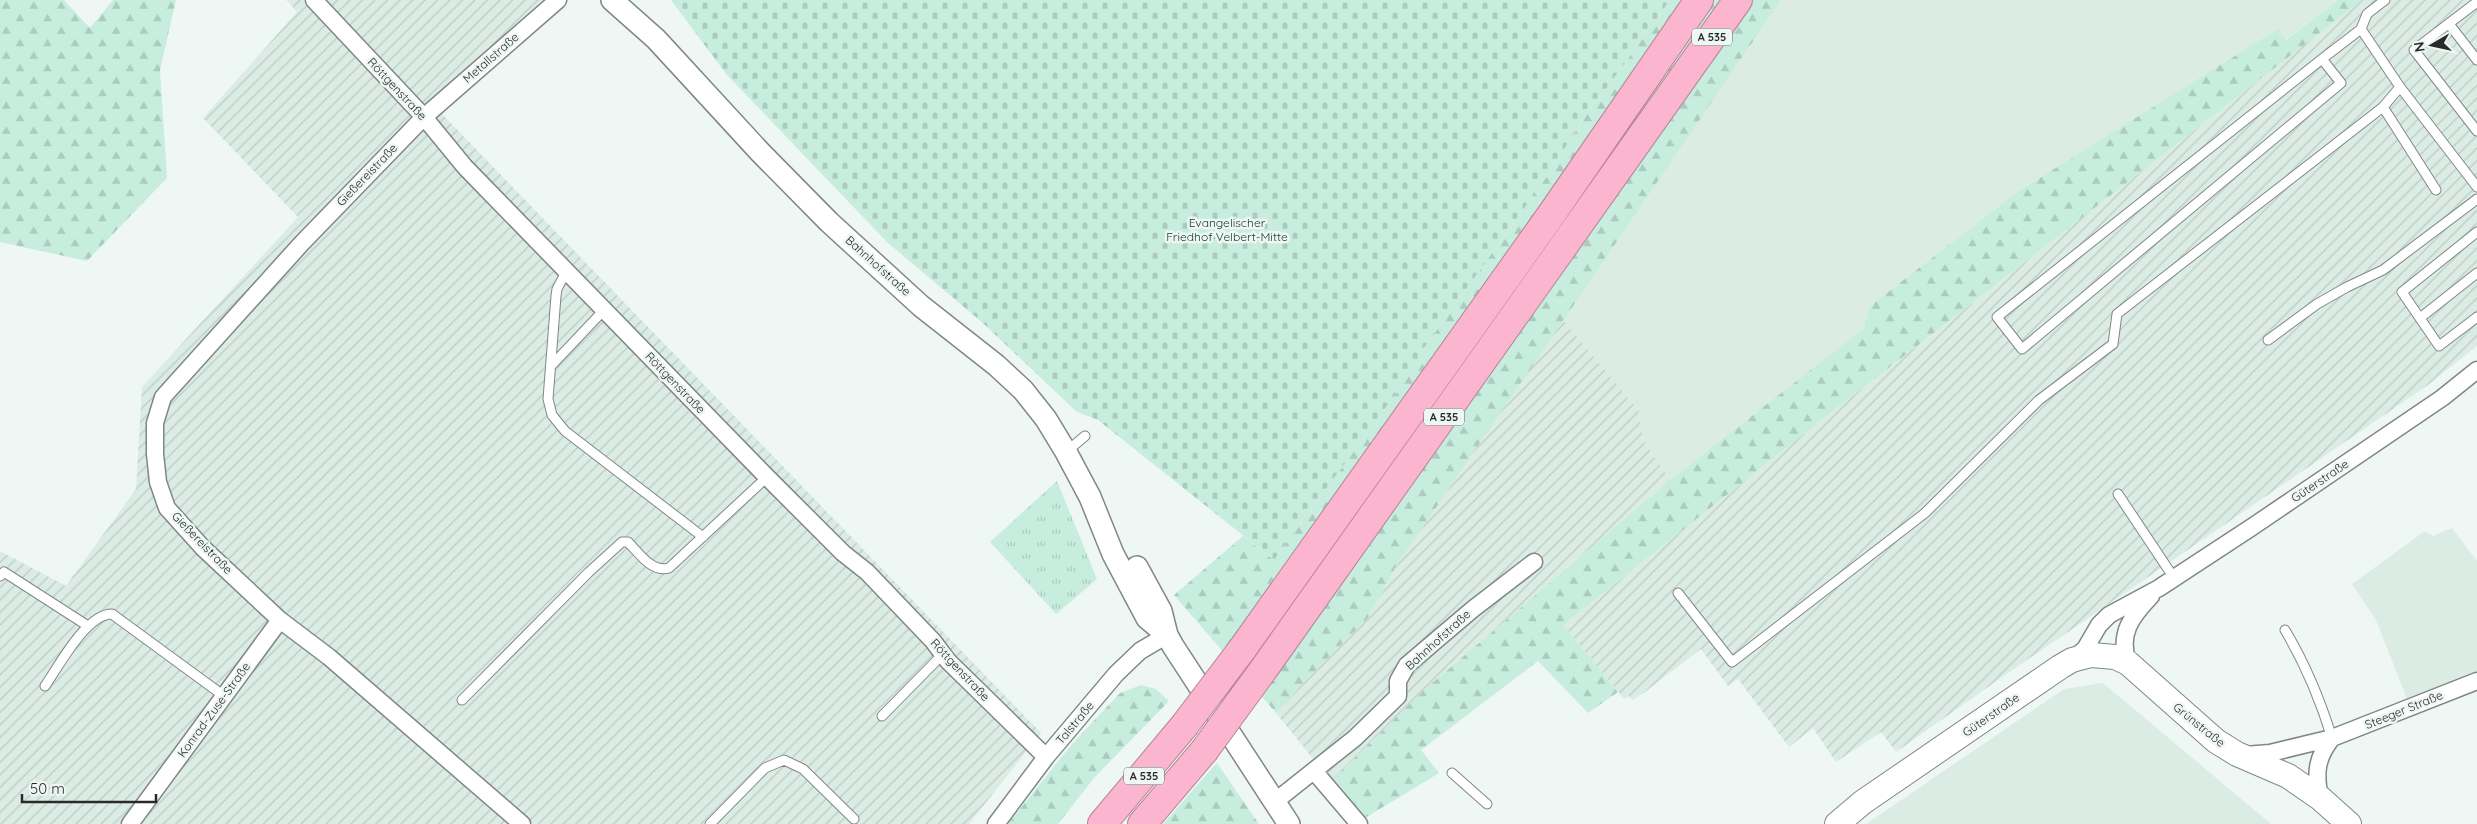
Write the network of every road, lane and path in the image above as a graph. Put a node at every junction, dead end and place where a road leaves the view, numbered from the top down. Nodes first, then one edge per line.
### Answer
1 (314, 0) edge
2 (558, 0) edge
3 (612, 0) edge
4 (634, 0) edge
5 (1699, 0) edge
6 (1738, 0) edge
7 (2385, 0) edge
8 (2477, 2) edge
9 (2449, 24) junction
10 (2361, 29) junction
11 (656, 38) junction
12 (2322, 59) junction
13 (2477, 60) edge
14 (2400, 88) junction
15 (2383, 107) junction
16 (424, 117) junction
17 (2477, 131) edge
18 (2477, 187) edge
19 (2436, 190) dead end
20 (2477, 199) edge
21 (2477, 232) edge
22 (566, 272) junction
23 (2477, 273) edge
24 (604, 310) junction
25 (2477, 317) edge
26 (2420, 318) junction
27 (2268, 340) dead end
28 (551, 366) junction
29 (2477, 370) edge
30 (1086, 436) dead end
31 (1066, 452) junction
32 (767, 477) junction
33 (2118, 494) dead end
34 (703, 537) junction
35 (1534, 562) dead end
36 (0, 576) edge
37 (2174, 578) junction
38 (2159, 588) junction
39 (1678, 593) dead end
40 (280, 620) junction
41 (88, 626) junction
42 (2285, 630) dead end
43 (1167, 635) junction
44 (943, 654) junction
45 (2072, 660) junction
46 (2128, 663) junction
47 (2477, 681) edge
48 (44, 686) dead end
49 (224, 696) junction
50 (462, 700) dead end
51 (882, 716) dead end
52 (2332, 738) junction
53 (2238, 754) junction
54 (1046, 757) junction
55 (1314, 771) junction
56 (1452, 773) dead end
57 (2320, 798) junction
58 (1864, 802) junction
59 (1274, 803) junction
60 (1487, 804) dead end
61 (854, 819) dead end
62 (130, 824) edge
63 (522, 824) edge
64 (710, 824) edge
65 (996, 824) edge
66 (1102, 824) edge
67 (1142, 824) edge
68 (1289, 824) edge
69 (1358, 824) edge
70 (1818, 824) edge
71 (1837, 824) edge
72 (2350, 824) edge

1 - 16 street, Röttgenstraße
2 - 16 street, Metallstraße
3 - 11 street, Bahnhofstraße
4 - 11 street, Bahnhofstraße
5 - 66 highway, A 535, bridge
6 - 67 highway, A 535, bridge
7 - 10 lane
8 - 9 lane
9 - 13 lane
9 - 17 lane
10 - 12 lane
10 - 14 lane
11 - 31 street, Bahnhofstraße
12 - 12 lane
14 - 15 lane
14 - 18 lane
15 - 19 lane
15 - 39 lane
16 - 22 street, Röttgenstraße
16 - 40 street, Gießereistraße
20 - 27 lane
21 - 26 lane
22 - 24 street, Röttgenstraße
22 - 28 lane
23 - 26 lane
24 - 28 lane
24 - 32 street, Röttgenstraße
25 - 26 lane
28 - 34 lane
29 - 37 street, Güterstraße
30 - 31 lane
31 - 43 street, Bahnhofstraße
32 - 34 lane
32 - 44 street, Röttgenstraße
33 - 37 lane
34 - 50 lane
35 - 55 street, Bahnhofstraße
36 - 41 lane
37 - 38 street, Güterstraße
38 - 45 street, Güterstraße
38 - 46 street, Güterstraße
40 - 49 street, Konrad-Zuse-Straße
40 - 63 street, Gießereistraße
41 - 48 lane
41 - 49 lane
42 - 52 lane
43 - 54 street, Talstraße
43 - 59 street, Bahnhofstraße
44 - 51 lane
44 - 54 street, Röttgenstraße
45 - 46 main road, Grünstraße
45 - 58 main road, Güterstraße
46 - 53 main road, Grünstraße
47 - 52 street, Steeger Straße
49 - 62 street, Konrad-Zuse-Straße
52 - 53 street, Steeger Straße
52 - 57 street
53 - 57 main road, Grünstraße
54 - 65 street, Talstraße
55 - 59 street, Bahnhofstraße
55 - 69 street
56 - 60 lane
57 - 72 main road, Grünstraße
58 - 70 main road, Güterstraße
58 - 71 main road, Güterstraße
59 - 68 street, Bahnhofstraße
61 - 64 lane

